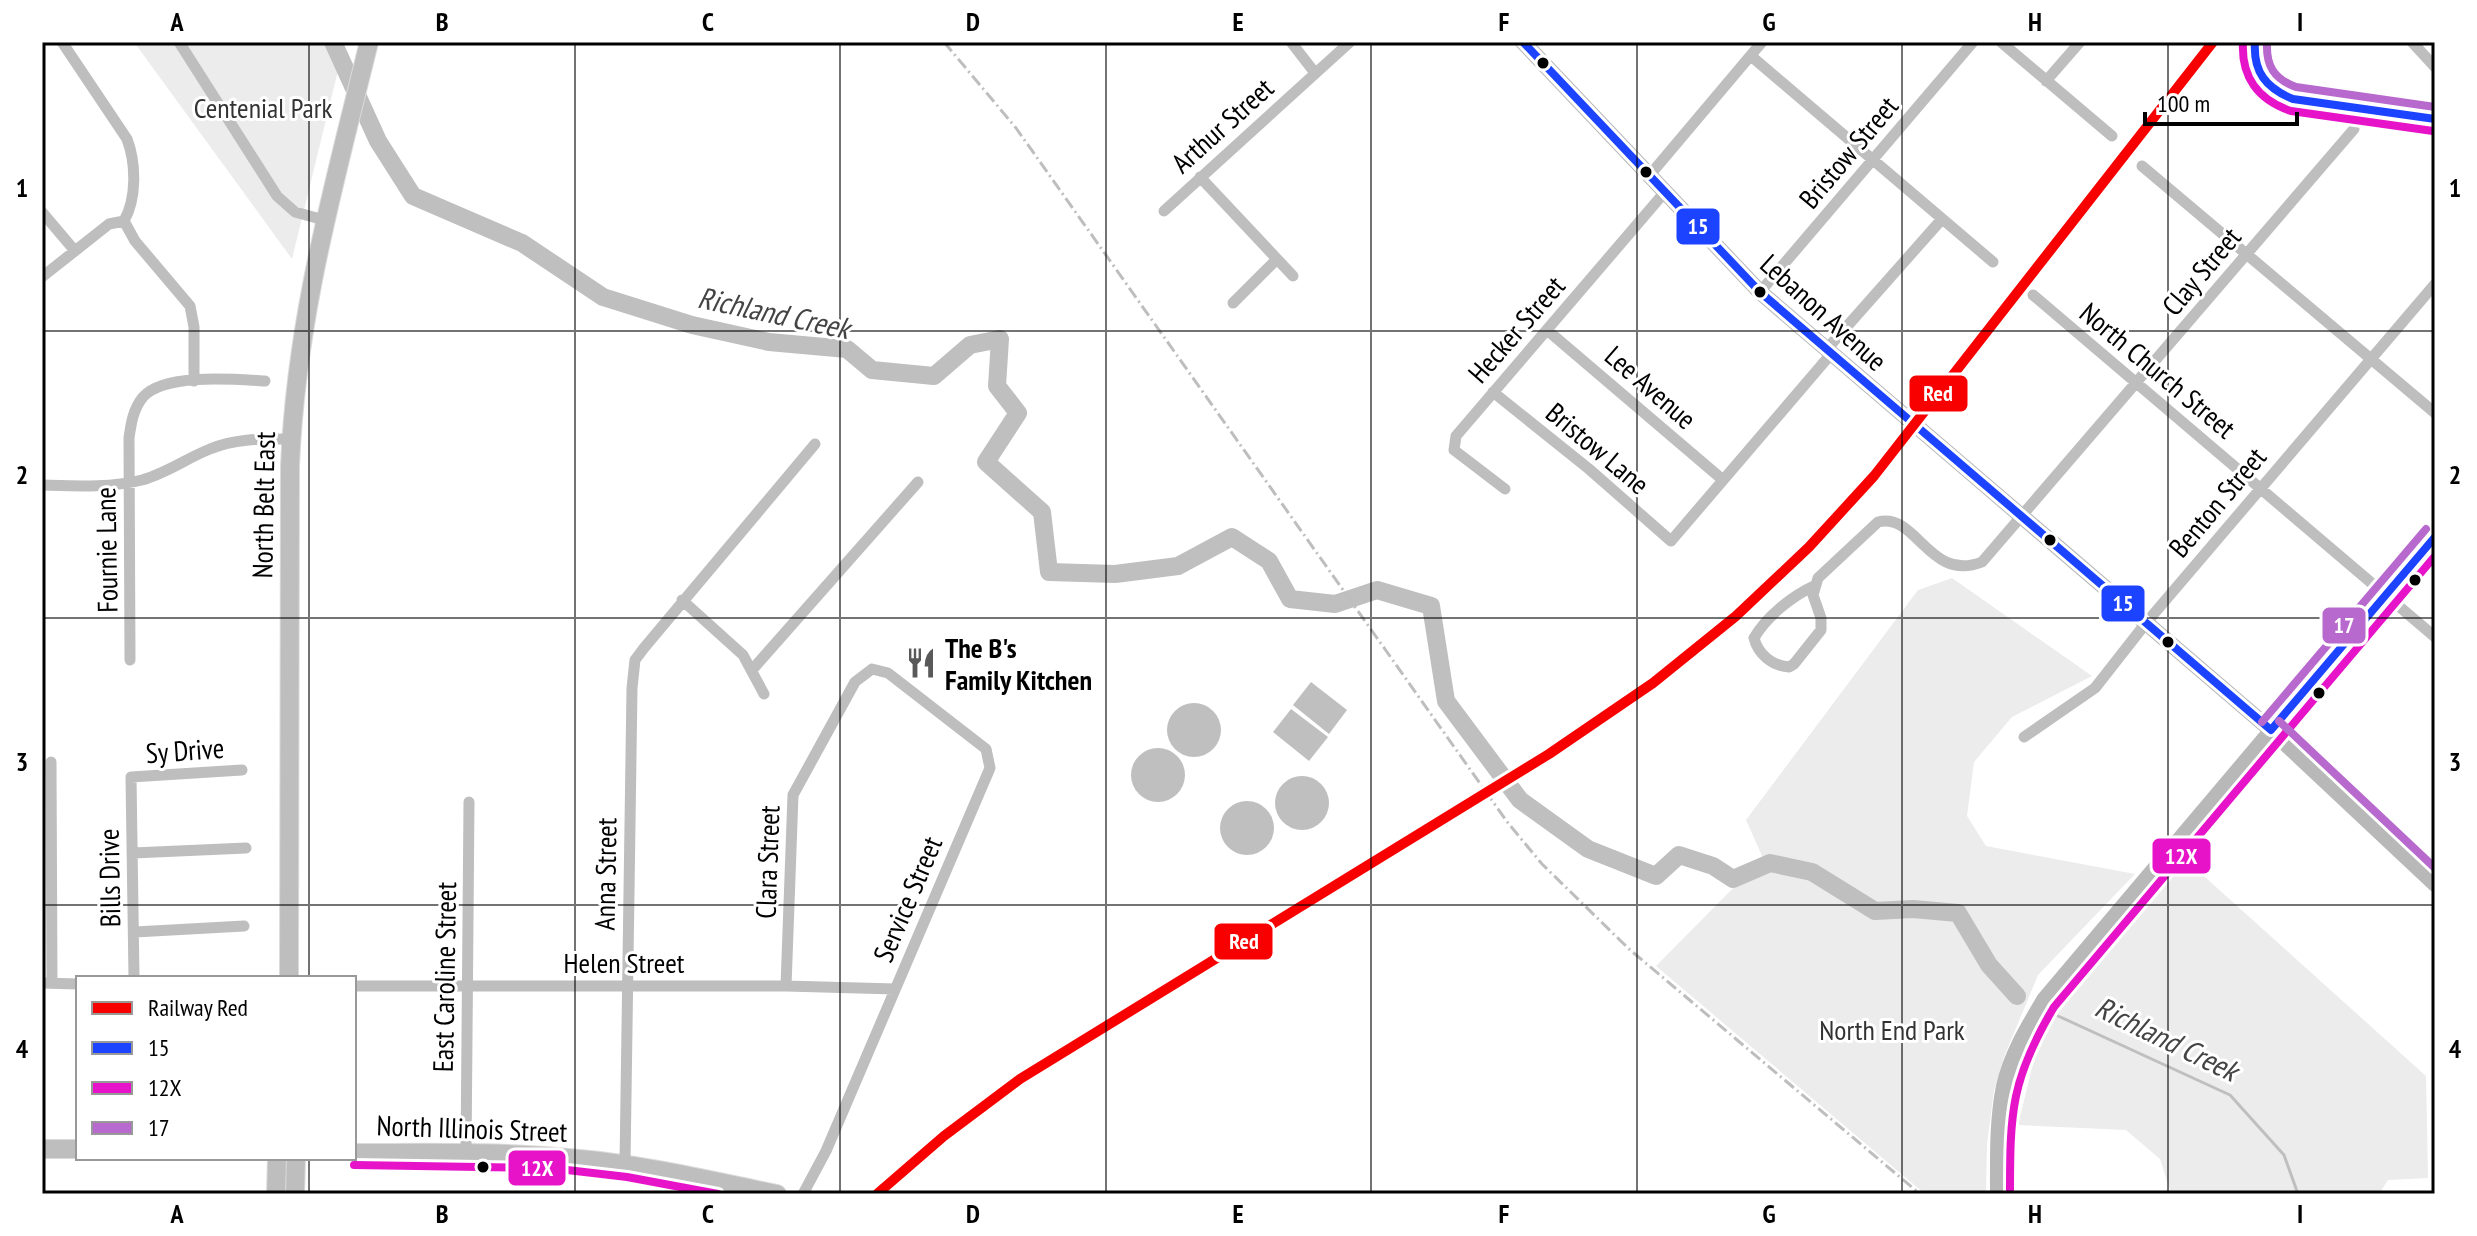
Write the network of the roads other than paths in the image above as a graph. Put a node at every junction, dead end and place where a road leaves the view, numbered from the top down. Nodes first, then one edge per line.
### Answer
1 (62, 42) edge
2 (179, 42) edge
3 (1291, 42) edge
4 (1350, 42) edge
5 (1523, 42) edge
6 (1973, 42) edge
7 (2001, 42) edge
8 (2080, 42) edge
9 (2412, 42) edge
10 (368, 46) edge
11 (1754, 47) edge
12 (2435, 67) edge
13 (1315, 73) junction
14 (2046, 81) junction
15 (2354, 129) dead end
16 (2112, 136) dead end
17 (1872, 160) junction
18 (2142, 166) dead end
19 (1649, 176) junction
20 (1200, 177) junction
21 (1664, 193) junction
22 (1164, 211) dead end
23 (42, 212) edge
24 (1942, 219) junction
25 (324, 220) junction
26 (124, 221) junction
27 (75, 251) junction
28 (2246, 253) junction
29 (1277, 259) junction
30 (1993, 262) dead end
31 (1293, 276) dead end
32 (42, 277) edge
33 (2435, 284) edge
34 (1760, 292) junction
35 (2033, 295) dead end
36 (1233, 303) dead end
37 (1547, 330) junction
38 (1828, 352) junction
39 (2370, 358) junction
40 (194, 381) junction
41 (265, 381) dead end
42 (2137, 384) junction
43 (1493, 392) junction
44 (2435, 413) edge
45 (291, 439) junction
46 (815, 444) dead end
47 (1723, 480) junction
48 (918, 482) dead end
49 (129, 483) junction
50 (42, 485) edge
51 (2261, 488) junction
52 (1505, 489) dead end
53 (2023, 517) junction
54 (2435, 537) edge
55 (1814, 586) junction
56 (2386, 595) junction
57 (682, 600) junction
58 (2146, 623) junction
59 (2435, 637) edge
60 (130, 660) dead end
61 (872, 669) joint
62 (752, 670) junction
63 (764, 694) dead end
64 (2271, 730) junction
65 (2024, 737) dead end
66 (51, 762) dead end
67 (242, 770) dead end
68 (131, 777) joint
69 (469, 802) dead end
70 (246, 848) dead end
71 (133, 853) junction
72 (2435, 884) edge
73 (244, 926) dead end
74 (135, 932) junction
75 (134, 976) edge
76 (289, 976) edge
77 (47, 983) edge
78 (76, 984) edge
79 (356, 986) edge
80 (468, 986) junction
81 (628, 986) junction
82 (786, 986) junction
83 (895, 989) junction
84 (42, 1149) edge
85 (76, 1149) edge
86 (356, 1153) edge
87 (466, 1153) junction
88 (277, 1160) edge
89 (296, 1160) edge
90 (625, 1164) junction
91 (276, 1194) edge
92 (295, 1194) edge
93 (777, 1194) edge
94 (803, 1194) edge
95 (1998, 1194) edge

1 - 26 street
2 - 25 street
3 - 13 street
4 - 13 street, Arthur Street
5 - 19 main road, Lebanon Avenue
6 - 17 street, Bristow Street
7 - 14 street
8 - 14 street
9 - 12 street
10 - 25 main road, North Belt East
11 - 17 street
11 - 19 street
13 - 20 street, Arthur Street
14 - 16 street
15 - 28 street, Clay Street
17 - 24 street
17 - 34 street, Bristow Street
18 - 28 street
19 - 21 main road, Lebanon Avenue
20 - 22 street, Arthur Street
20 - 29 street
21 - 34 main road, Lebanon Avenue
21 - 37 street, Hecker Street
23 - 27 street
24 - 30 street
24 - 38 street
25 - 45 main road, North Belt East
26 - 27 street
26 - 40 street
27 - 32 street
28 - 39 street
28 - 42 street, Clay Street
29 - 31 street
29 - 36 street
33 - 39 street, Benton Street
34 - 38 main road, Lebanon Avenue
35 - 42 street, North Church Street
37 - 43 street, Hecker Street
37 - 47 street, Lee Avenue
38 - 47 street
38 - 53 main road, Lebanon Avenue
39 - 44 street
39 - 51 street, Benton Street
40 - 41 street, Fournie Lane
40 - 49 street, Fournie Lane
42 - 51 street, North Church Street
42 - 53 street, Clay Street
43 - 47 street, Bristow Lane
43 - 52 street, Hecker Street
45 - 49 street
45 - 76 main road, North Belt East
46 - 57 street, Anna Street
48 - 62 street
49 - 50 street
49 - 60 street, Fournie Lane
51 - 56 street, North Church Street
51 - 58 street, Benton Street
53 - 55 street, Clay Street
53 - 58 main road, Lebanon Avenue
54 - 56 main road
55 - 55 street, Clay Street
56 - 59 street, North Church Street
56 - 64 main road
57 - 62 street
57 - 81 street, Anna Street
58 - 64 main road, Lebanon Avenue
58 - 65 street, Benton Street
61 - 82 street, Clara Street
61 - 83 street, Service Street
62 - 63 street
64 - 72 main road, Lebanon Avenue
64 - 95 main road
66 - 77 street
67 - 68 street, Sy Drive
68 - 71 street, Bills Drive
69 - 80 street, East Caroline Street
70 - 71 street
71 - 74 street, Bills Drive
73 - 74 street
74 - 75 street, Bills Drive
77 - 78 street
79 - 80 street, Helen Street
80 - 81 street, Helen Street
80 - 87 street, East Caroline Street
81 - 82 street, Helen Street
81 - 90 street, Anna Street
82 - 83 street, Helen Street
83 - 94 street, Service Street
84 - 85 main road
86 - 87 main road, North Illinois Street
87 - 90 main road, North Illinois Street
88 - 91 main road
89 - 92 main road
90 - 93 main road, North Illinois Street

